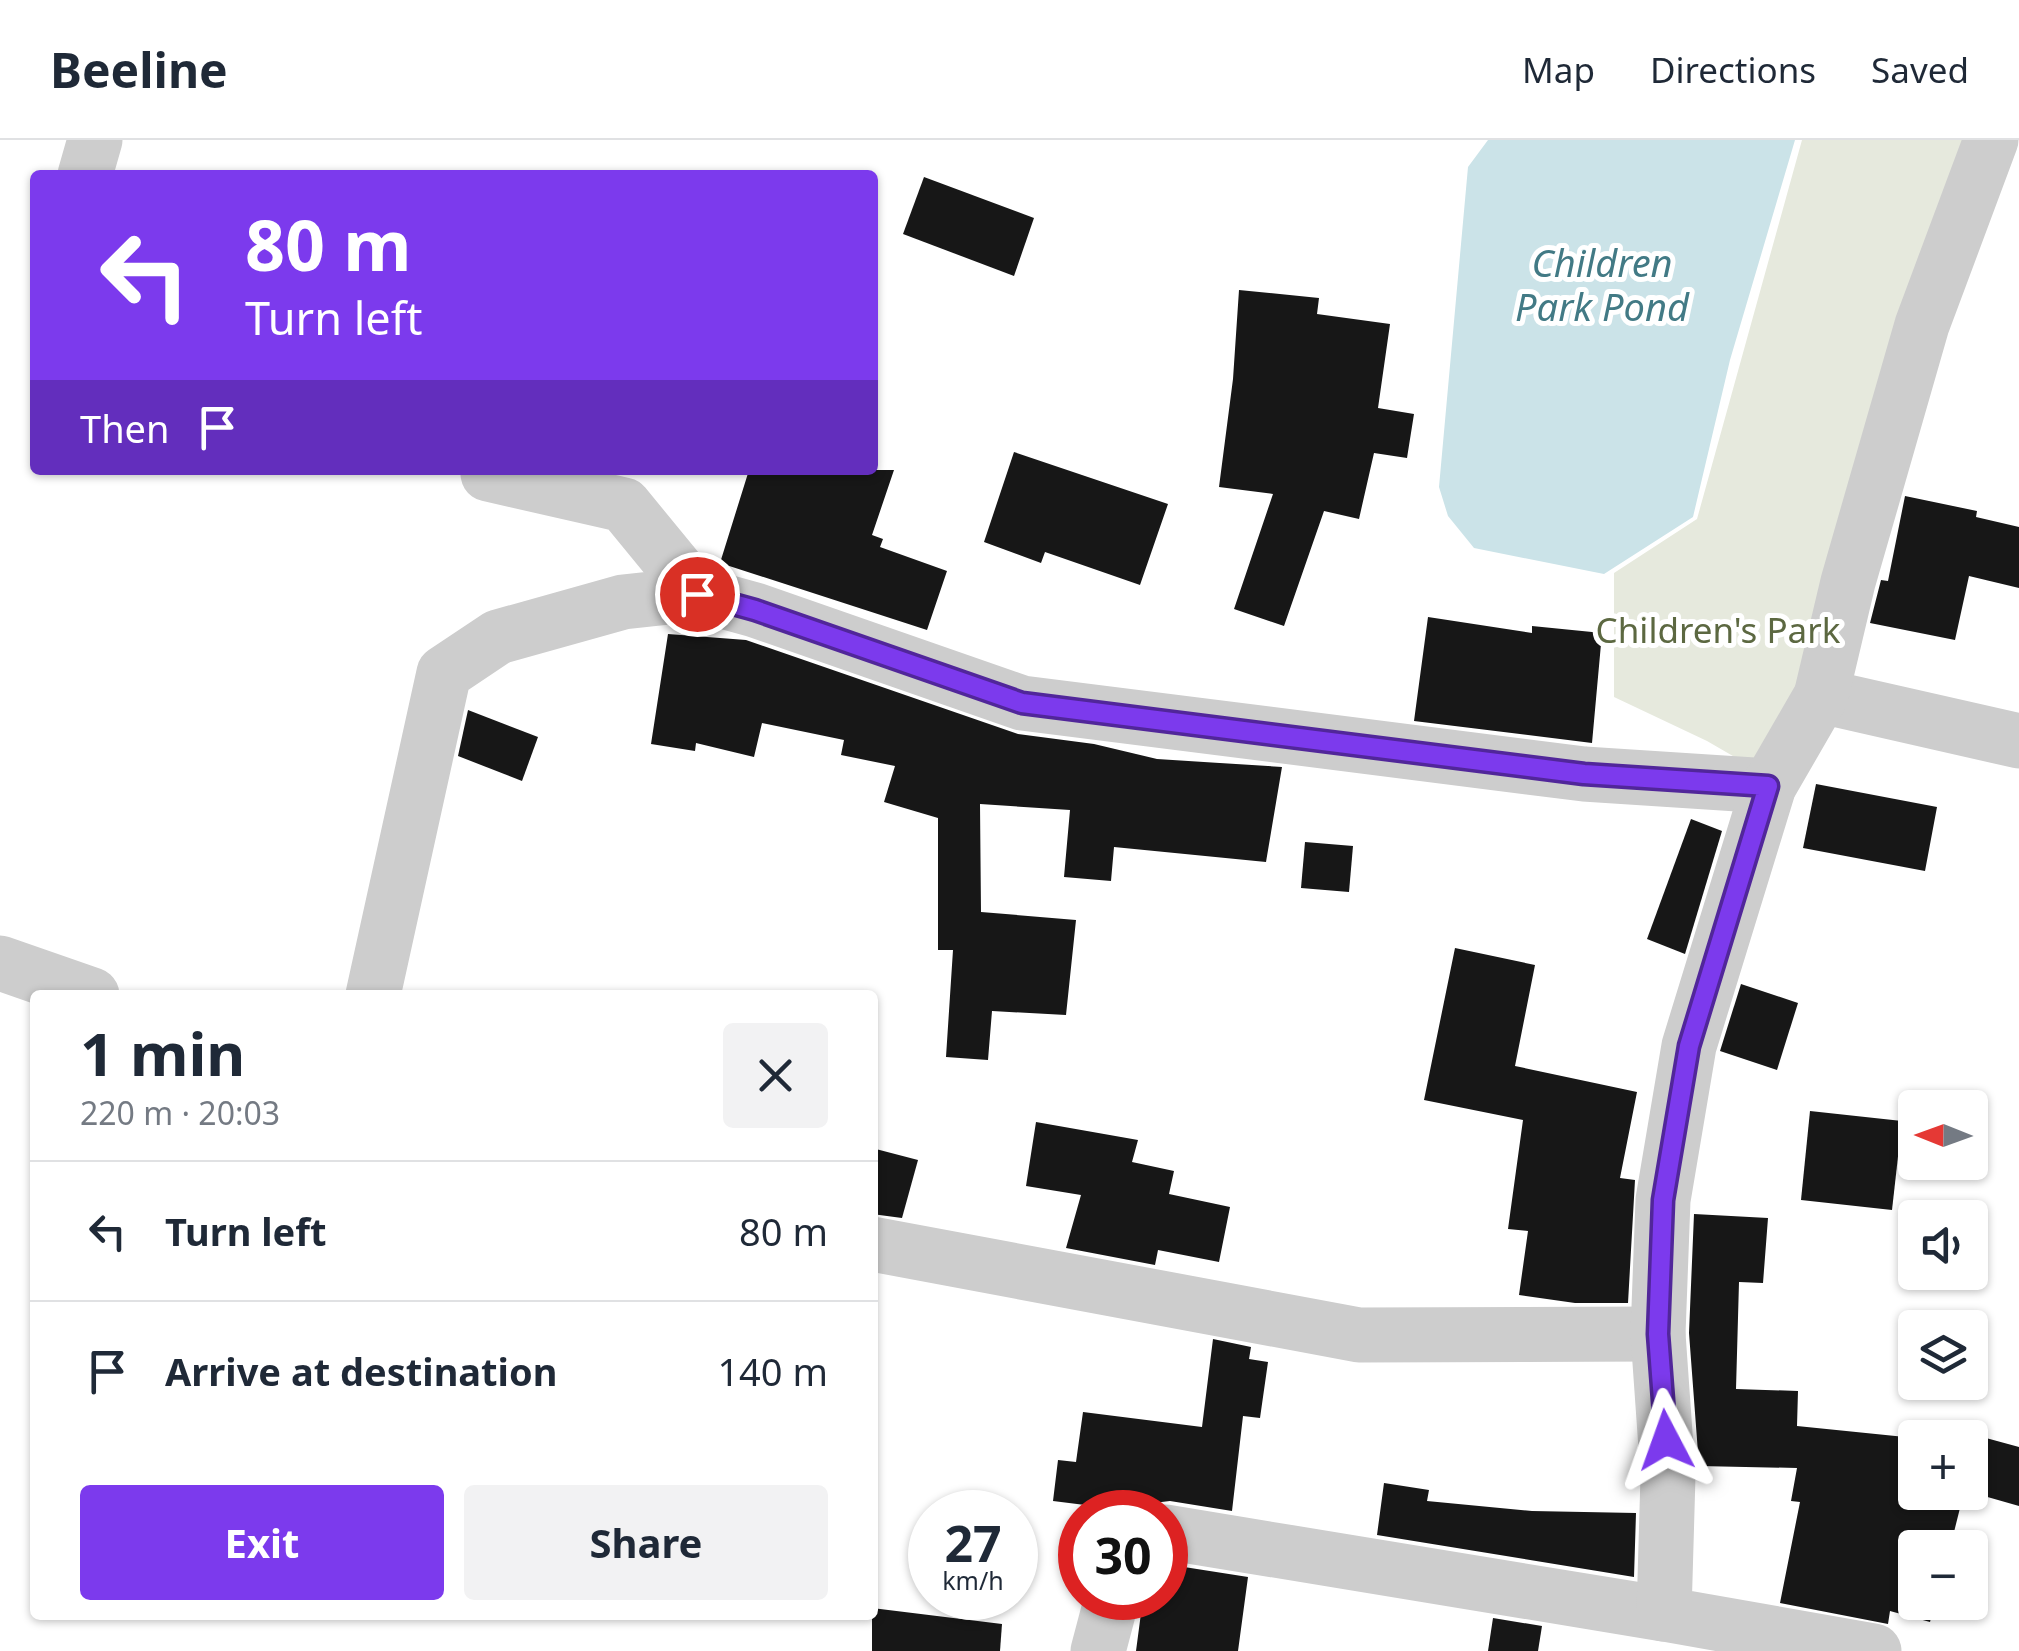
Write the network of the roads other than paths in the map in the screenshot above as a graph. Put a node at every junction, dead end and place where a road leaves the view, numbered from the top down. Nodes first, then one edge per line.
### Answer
1 (94, 140) edge
2 (1990, 140) edge
3 (86, 170) edge
4 (492, 475) edge
5 (697, 594) junction
6 (1821, 696) junction
7 (2019, 741) edge
8 (1768, 786) junction
9 (0, 963) edge
10 (78, 990) edge
11 (374, 990) edge
12 (878, 1245) edge
13 (1658, 1334) junction
14 (1188, 1536) edge
15 (1664, 1614) junction
16 (1106, 1620) edge
17 (1098, 1651) edge
18 (1874, 1651) edge

1 - 3 street
2 - 6 street
4 - 5 street
5 - 8 street
5 - 11 street
6 - 7 street
6 - 8 street
8 - 13 street
9 - 10 street
12 - 13 street
13 - 15 street
14 - 15 street
15 - 18 street
16 - 17 street

